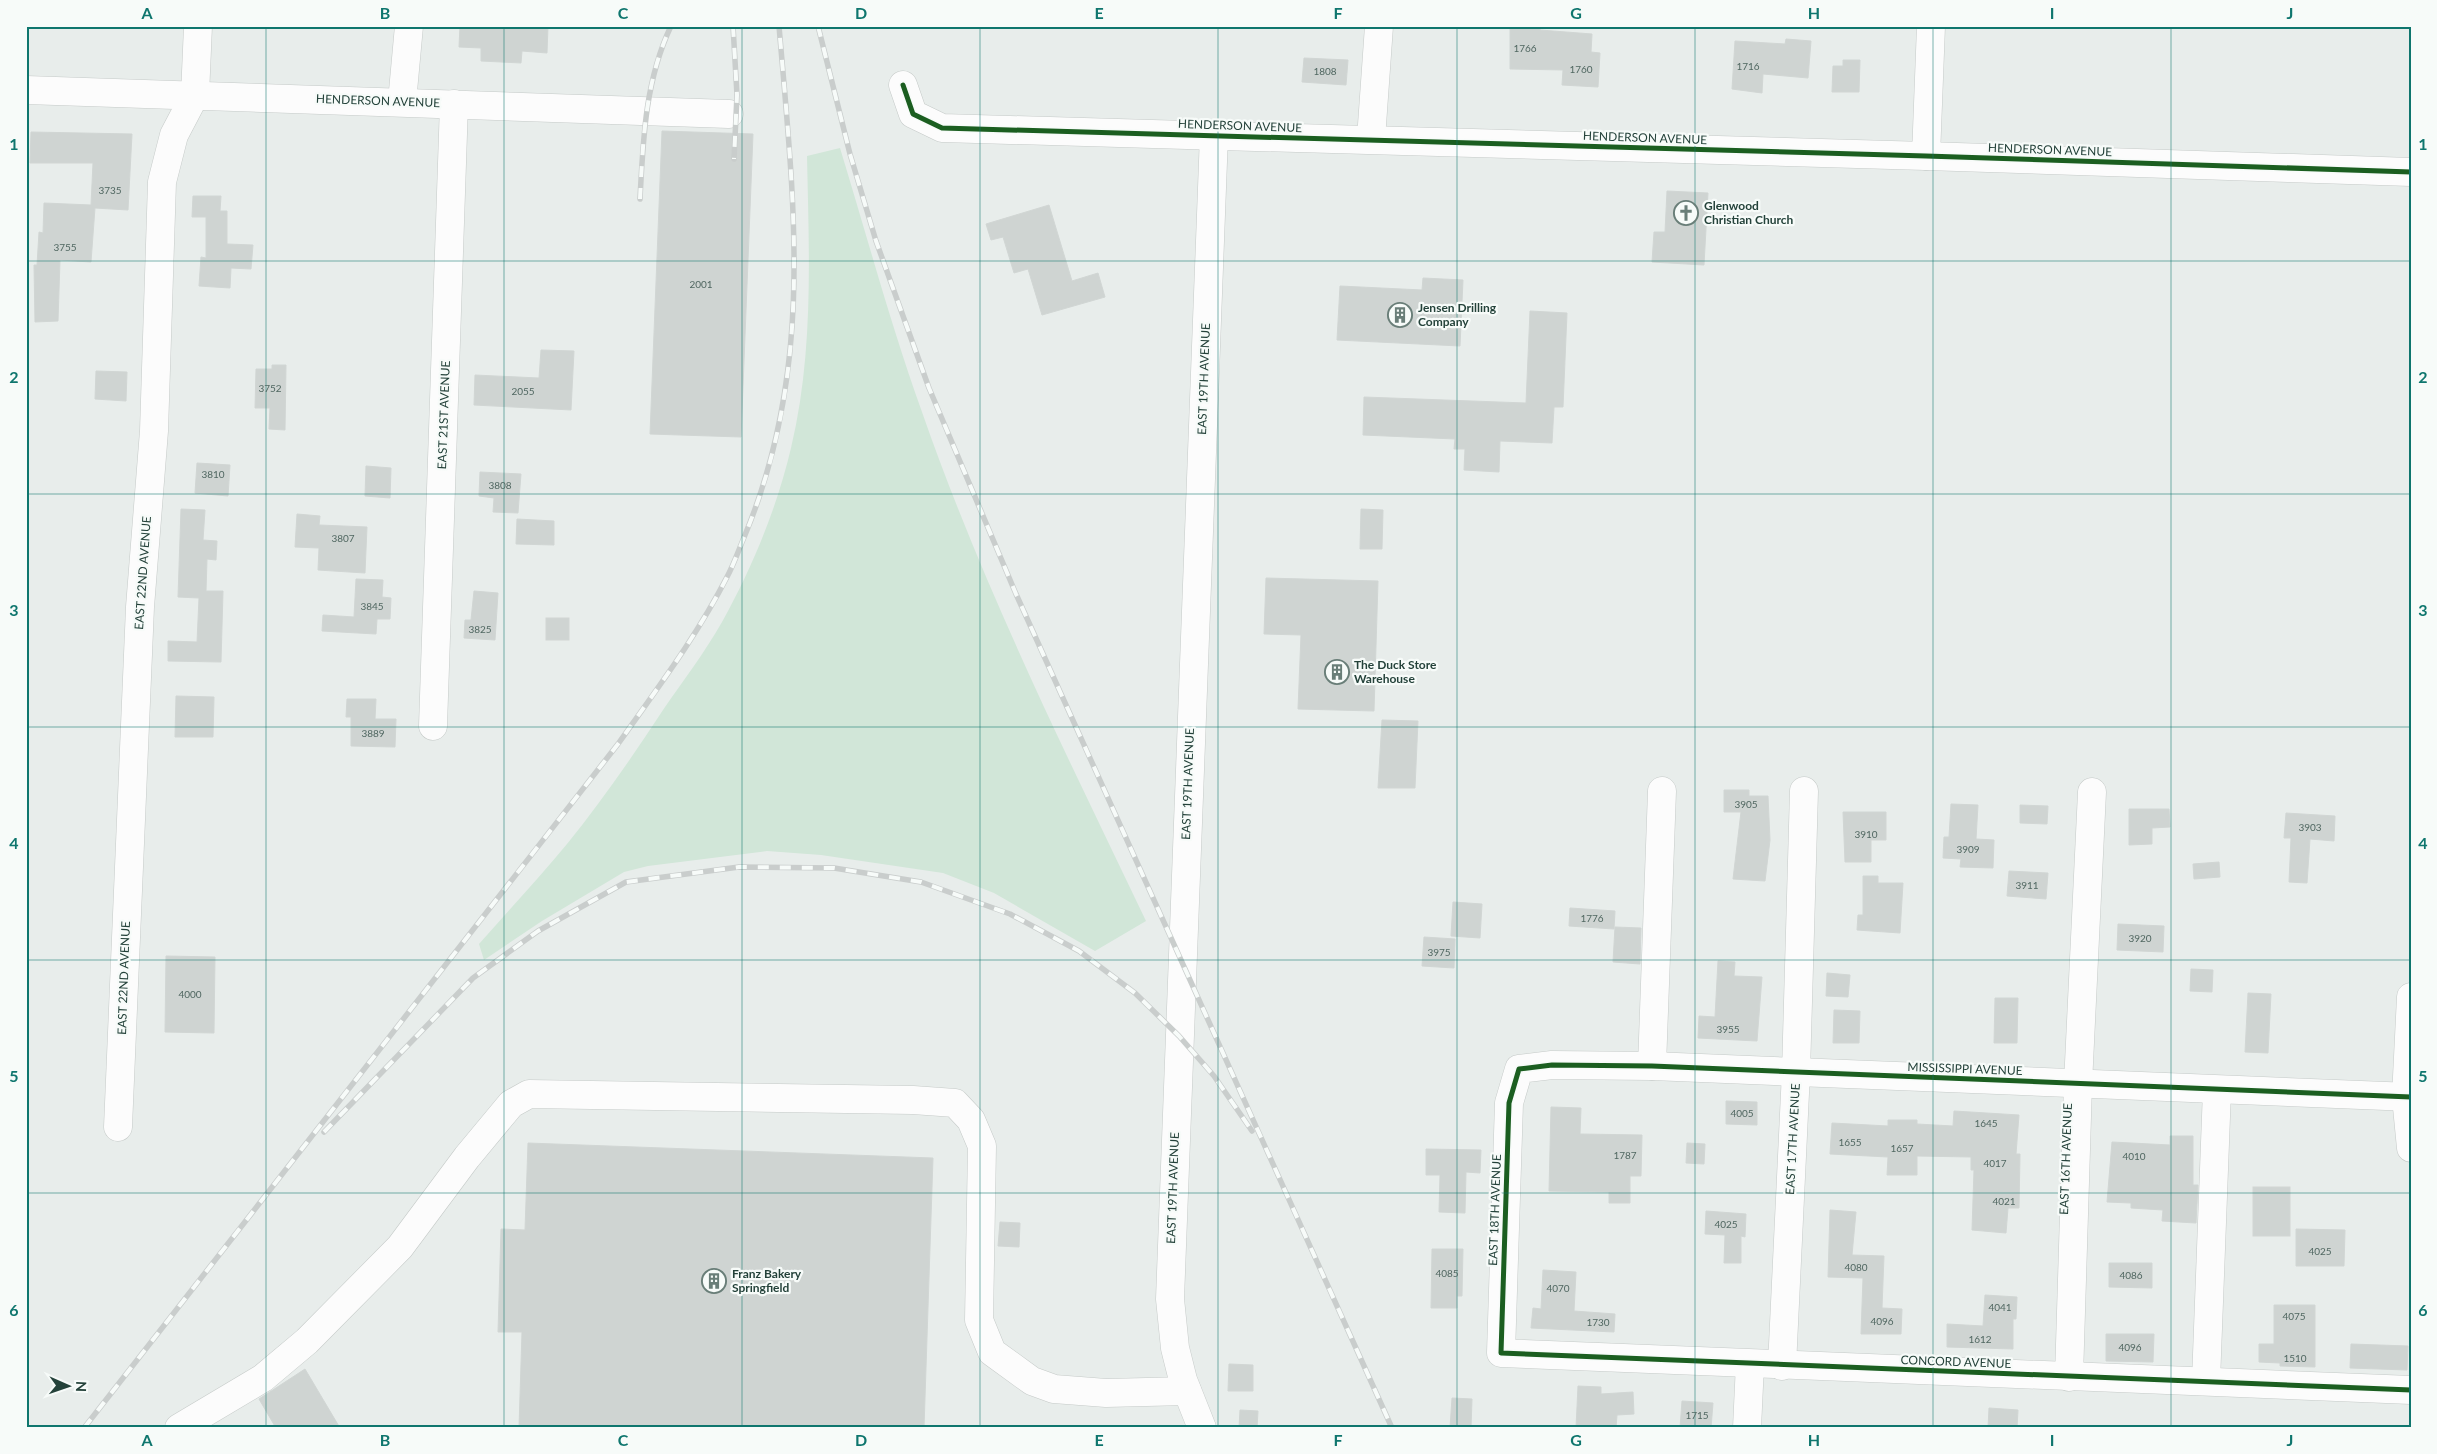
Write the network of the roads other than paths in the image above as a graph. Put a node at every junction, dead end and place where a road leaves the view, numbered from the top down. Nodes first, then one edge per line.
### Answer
1 (198, 26) edge
2 (409, 26) edge
3 (1379, 26) edge
4 (1931, 26) edge
5 (903, 85) dead end
6 (26, 90) edge
7 (195, 95) junction
8 (402, 102) junction
9 (454, 104) junction
10 (730, 114) dead end
11 (1214, 135) junction
12 (1371, 139) junction
13 (1926, 156) junction
14 (2411, 172) edge
15 (433, 726) dead end
16 (1662, 791) dead end
17 (1804, 791) dead end
18 (2092, 792) dead end
19 (2411, 997) edge
20 (1652, 1066) junction
21 (1519, 1069) joint
22 (1796, 1072) junction
23 (2078, 1084) junction
24 (2217, 1090) junction
25 (2408, 1097) edge
26 (118, 1127) dead end
27 (2411, 1148) edge
28 (1501, 1353) joint
29 (1750, 1364) junction
30 (1782, 1366) junction
31 (2069, 1377) junction
32 (2206, 1381) junction
33 (1187, 1390) junction
34 (2411, 1390) edge
35 (179, 1428) edge
36 (1202, 1428) edge
37 (1747, 1428) edge

1 - 7 street, EAST 22ND AVENUE
2 - 8 street
3 - 12 street
4 - 13 street
5 - 11 street, HENDERSON AVENUE
6 - 7 street, HENDERSON AVENUE
7 - 8 street, HENDERSON AVENUE
7 - 26 street, EAST 22ND AVENUE
8 - 9 street, HENDERSON AVENUE
9 - 10 street, HENDERSON AVENUE
9 - 15 street, EAST 21ST AVENUE
11 - 12 street, HENDERSON AVENUE
11 - 33 street, EAST 19TH AVENUE
12 - 13 street, HENDERSON AVENUE
13 - 14 street, HENDERSON AVENUE
16 - 20 street
17 - 22 street, EAST 17TH AVENUE
18 - 23 street, EAST 16TH AVENUE
19 - 25 street
20 - 21 street, MISSISSIPPI AVENUE
20 - 22 street, MISSISSIPPI AVENUE
21 - 28 street, EAST 18TH AVENUE
22 - 23 street, MISSISSIPPI AVENUE
22 - 30 street, EAST 17TH AVENUE
23 - 24 street, MISSISSIPPI AVENUE
23 - 31 street, EAST 16TH AVENUE
24 - 25 street, MISSISSIPPI AVENUE
24 - 32 street
25 - 27 street
28 - 29 street, CONCORD AVENUE
29 - 30 street, CONCORD AVENUE
29 - 37 street
30 - 31 street, CONCORD AVENUE
31 - 32 street, CONCORD AVENUE
32 - 34 street, CONCORD AVENUE
33 - 35 street
33 - 36 street, EAST 19TH AVENUE

